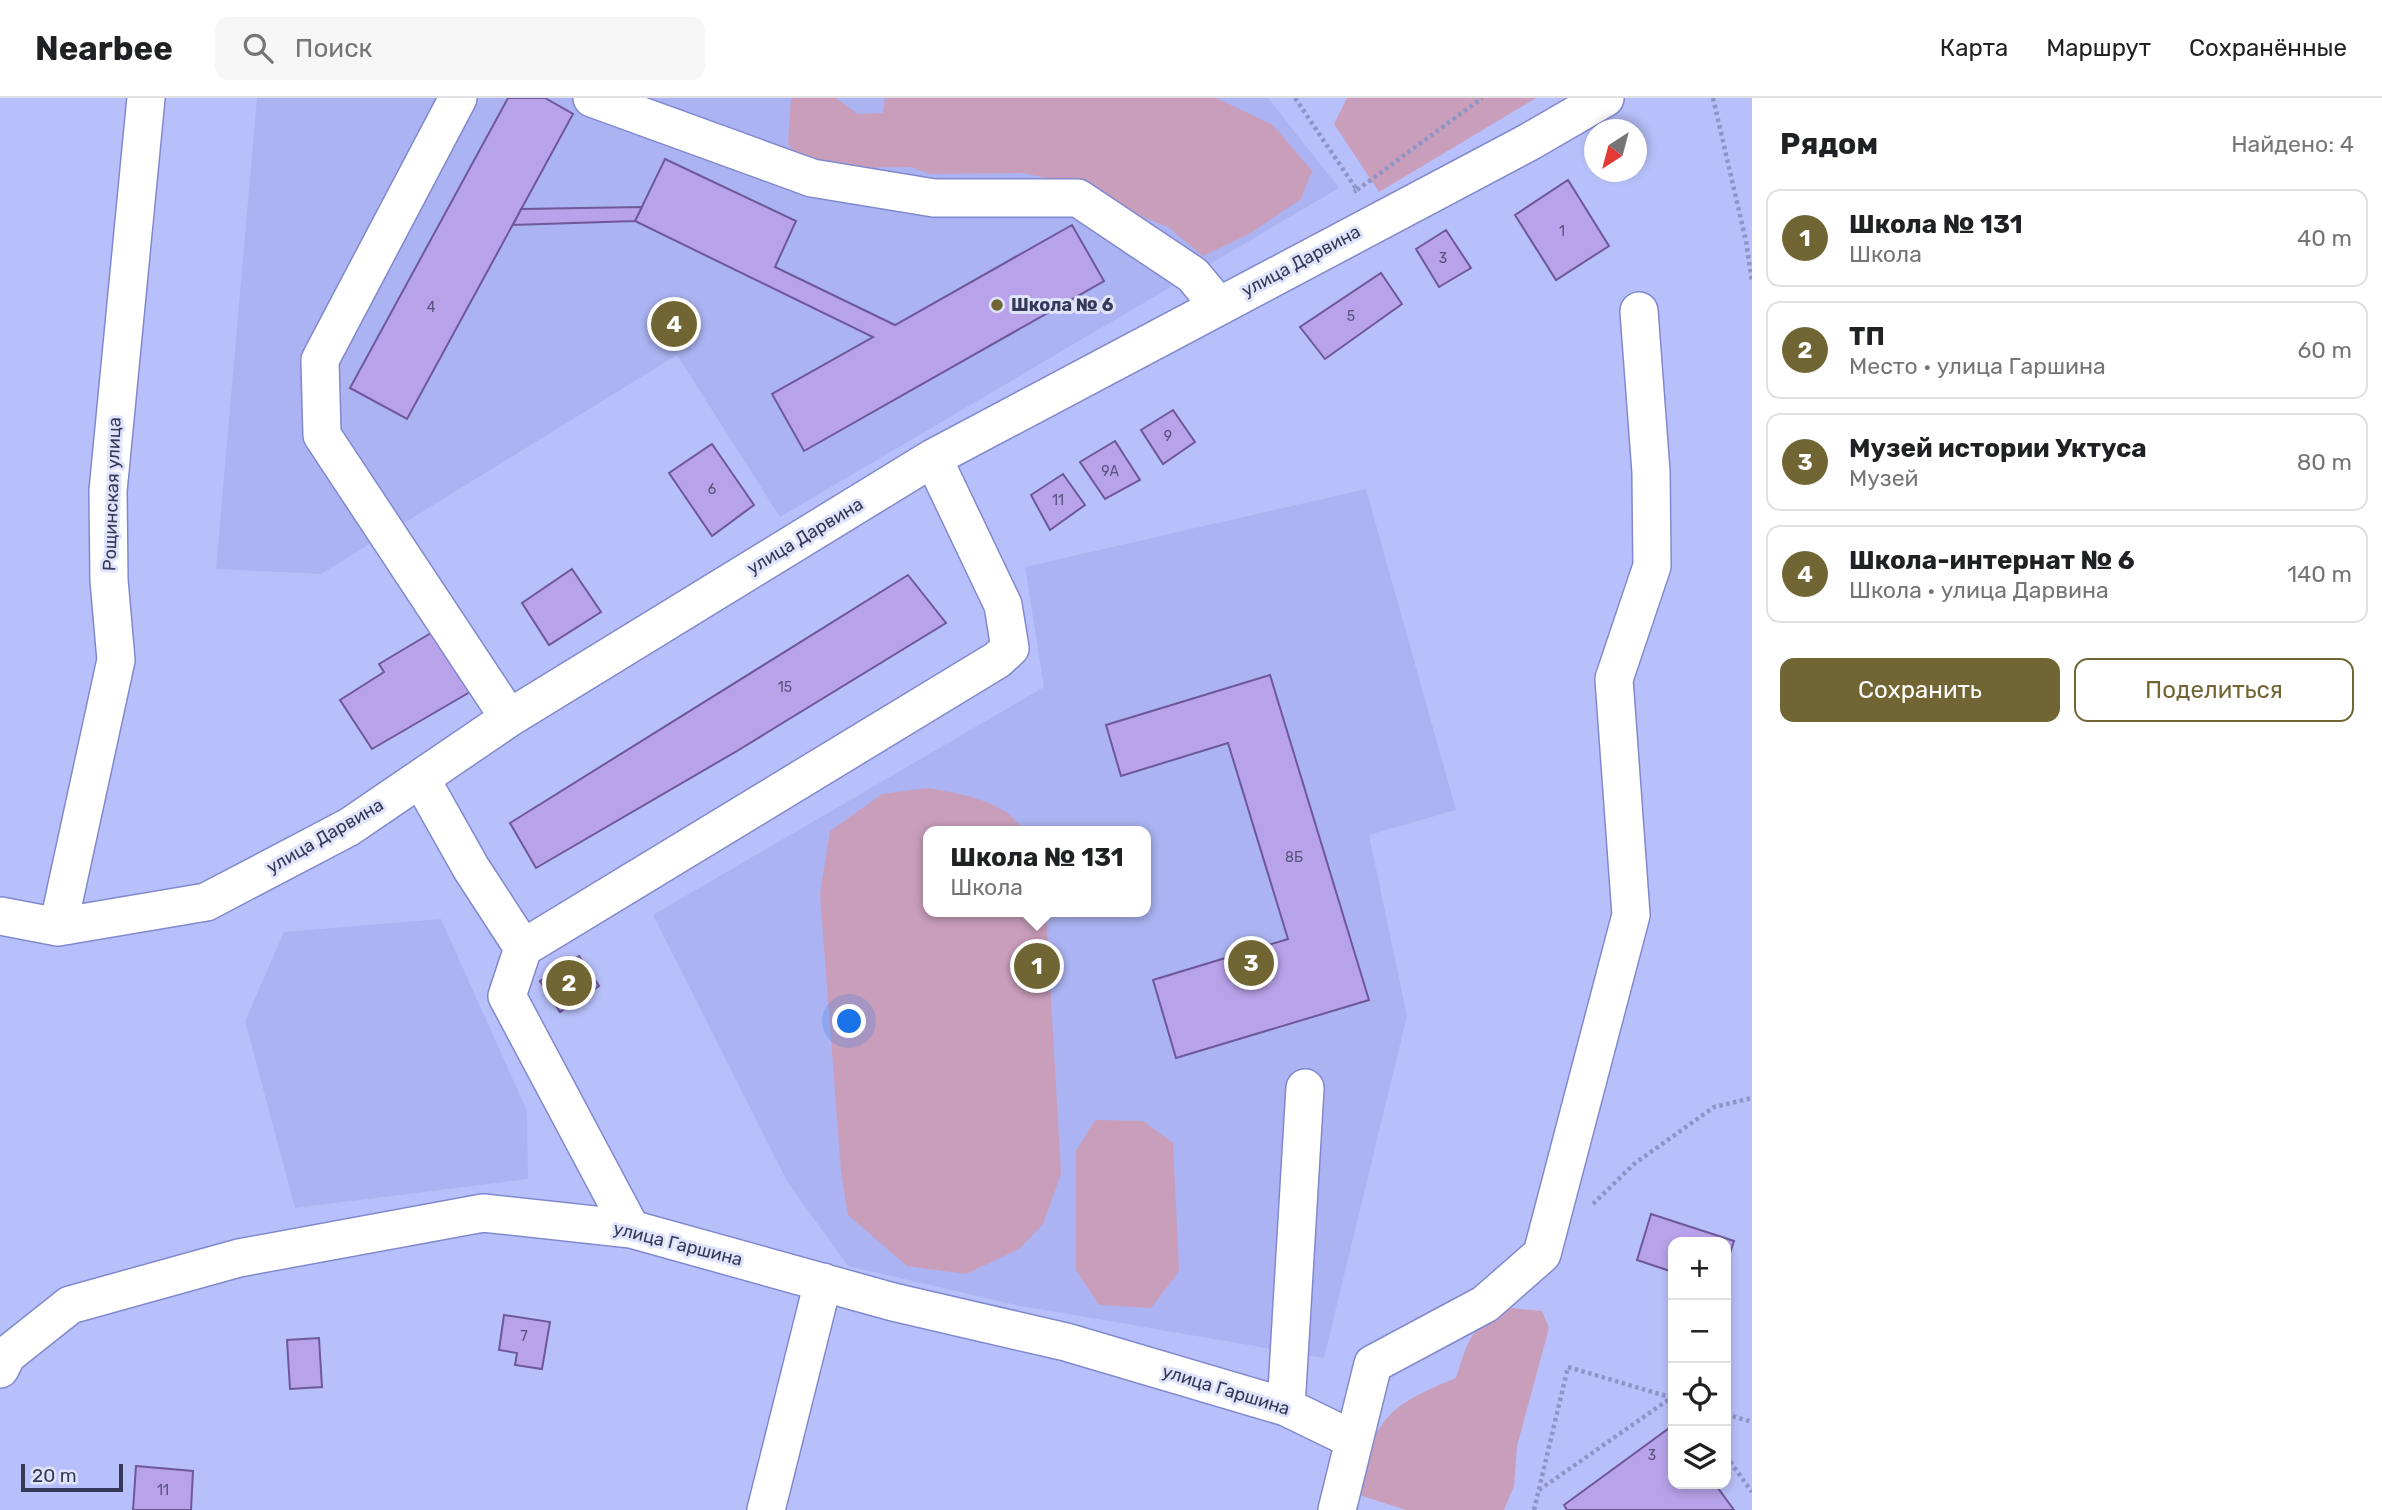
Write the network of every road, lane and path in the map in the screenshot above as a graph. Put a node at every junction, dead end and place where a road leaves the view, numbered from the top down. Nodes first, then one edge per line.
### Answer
1 (146, 98) edge
2 (458, 98) edge
3 (592, 98) edge
4 (1482, 98) edge
5 (1605, 98) edge
6 (1713, 98) edge
7 (1357, 190) dead end
8 (1752, 282) edge
9 (1217, 304) junction
10 (1639, 311) dead end
11 (933, 458) junction
12 (509, 718) junction
13 (421, 779) junction
14 (0, 916) edge
15 (58, 927) junction
16 (523, 948) junction
17 (1305, 1088) dead end
18 (1752, 1098) edge
19 (1591, 1206) dead end
20 (631, 1229) junction
21 (822, 1282) junction
22 (3, 1362) edge
23 (1668, 1397) edge
24 (1668, 1401) edge
25 (1286, 1407) junction
26 (1731, 1416) edge
27 (1752, 1422) edge
28 (1352, 1439) junction
29 (1731, 1463) edge
30 (1539, 1490) junction
31 (1752, 1492) edge
32 (766, 1510) edge
33 (1337, 1510) edge
34 (1534, 1510) edge

1 - 15 street, Рощинская улица
2 - 12 street
3 - 9 street
4 - 7 path
5 - 9 street, улица Дарвина
6 - 8 path
9 - 11 street, улица Дарвина
10 - 28 street
11 - 12 street, улица Дарвина
11 - 16 street
12 - 13 street, улица Дарвина
13 - 15 street, улица Дарвина
13 - 16 street
14 - 15 street, улица Дарвина
16 - 20 street
17 - 25 street
18 - 19 path
20 - 21 street, улица Гаршина
20 - 22 street, улица Гаршина
21 - 25 street, улица Гаршина
21 - 32 street
23 - 30 path
24 - 30 path
25 - 28 street, улица Гаршина
26 - 27 path
28 - 33 street
29 - 31 path
30 - 34 path

